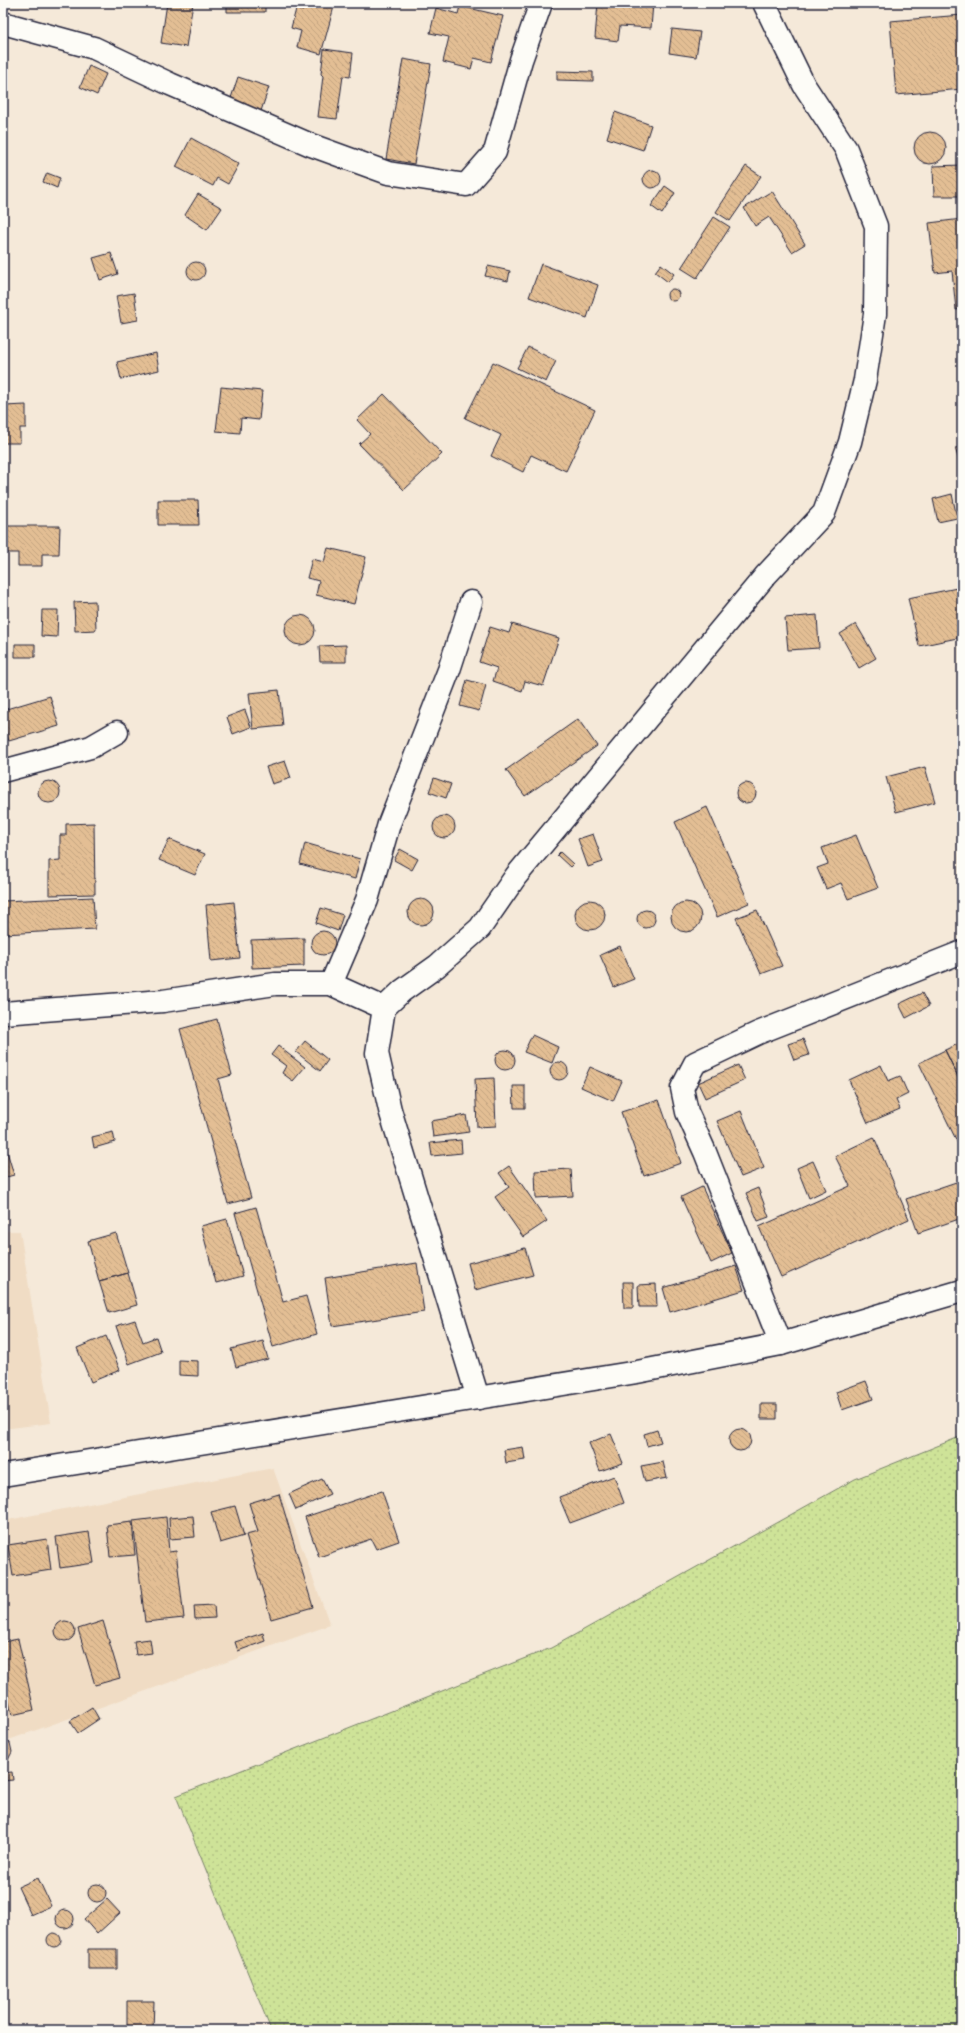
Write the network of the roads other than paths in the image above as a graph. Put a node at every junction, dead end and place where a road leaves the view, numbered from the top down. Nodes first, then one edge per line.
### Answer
1 (541, 3) edge
2 (764, 3) edge
3 (3, 23) edge
4 (471, 602) dead end
5 (117, 732) dead end
6 (3, 771) edge
7 (962, 952) edge
8 (331, 984) junction
9 (384, 1008) junction
10 (3, 1013) edge
11 (962, 1290) edge
12 (781, 1344) junction
13 (478, 1398) junction
14 (3, 1475) edge

1 - 3 street
2 - 9 street
4 - 8 street
5 - 6 street
7 - 12 street
8 - 9 street
8 - 10 street
9 - 13 street
11 - 12 street
12 - 13 street
13 - 14 street

